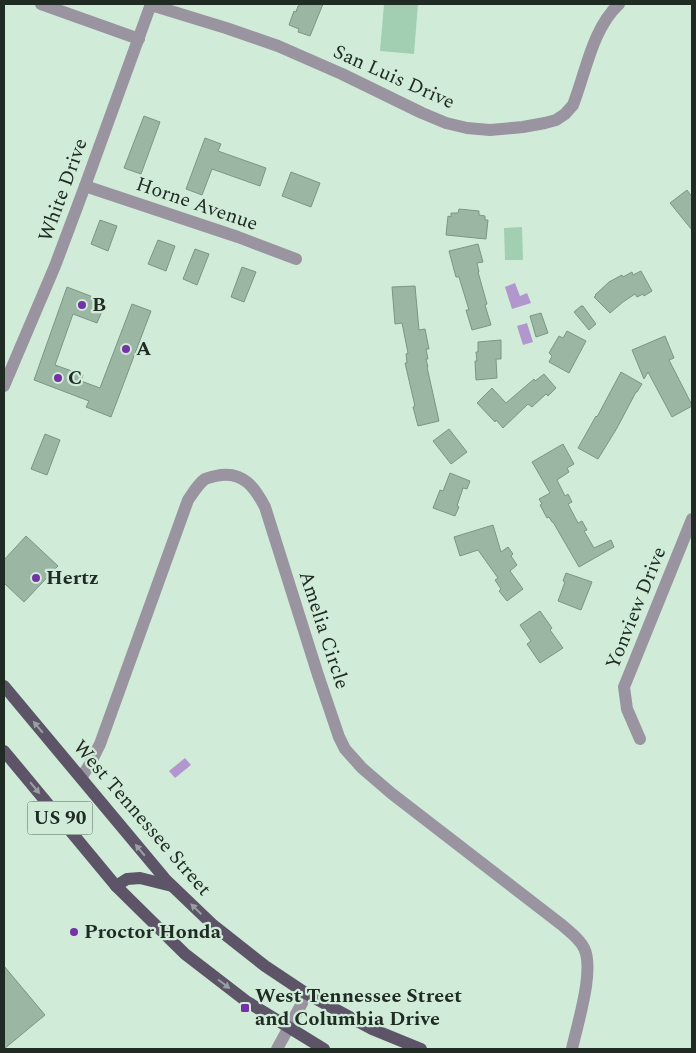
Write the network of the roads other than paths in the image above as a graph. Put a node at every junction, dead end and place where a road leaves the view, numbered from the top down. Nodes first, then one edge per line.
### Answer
1 (41, 4) edge
2 (151, 4) edge
3 (619, 4) edge
4 (139, 39) junction
5 (85, 186) junction
6 (296, 259) dead end
7 (4, 386) edge
8 (692, 519) edge
9 (4, 686) edge
10 (640, 740) dead end
11 (4, 751) edge
12 (81, 778) junction
13 (116, 886) junction
14 (172, 886) junction
15 (307, 994) junction
16 (288, 1028) junction
17 (276, 1049) edge
18 (324, 1049) edge
19 (421, 1049) edge
20 (572, 1049) edge

1 - 4 street
2 - 3 street, San Luis Drive
2 - 4 street, White Drive
4 - 5 street, White Drive
5 - 6 street, Horne Avenue
5 - 7 street, White Drive
8 - 10 street, Yonview Drive
12 -> 9 main road, West Tennessee Street / US 90
11 -> 13 main road, US 90
14 -> 12 main road, West Tennessee Street / US 90
12 - 20 street, Amelia Circle
13 - 14 main road
13 -> 16 main road, US 90
15 -> 14 main road, West Tennessee Street / US 90
15 - 16 street
15 - 19 main road, West Tennessee Street / US 90
16 - 17 street
16 - 18 main road, US 90

